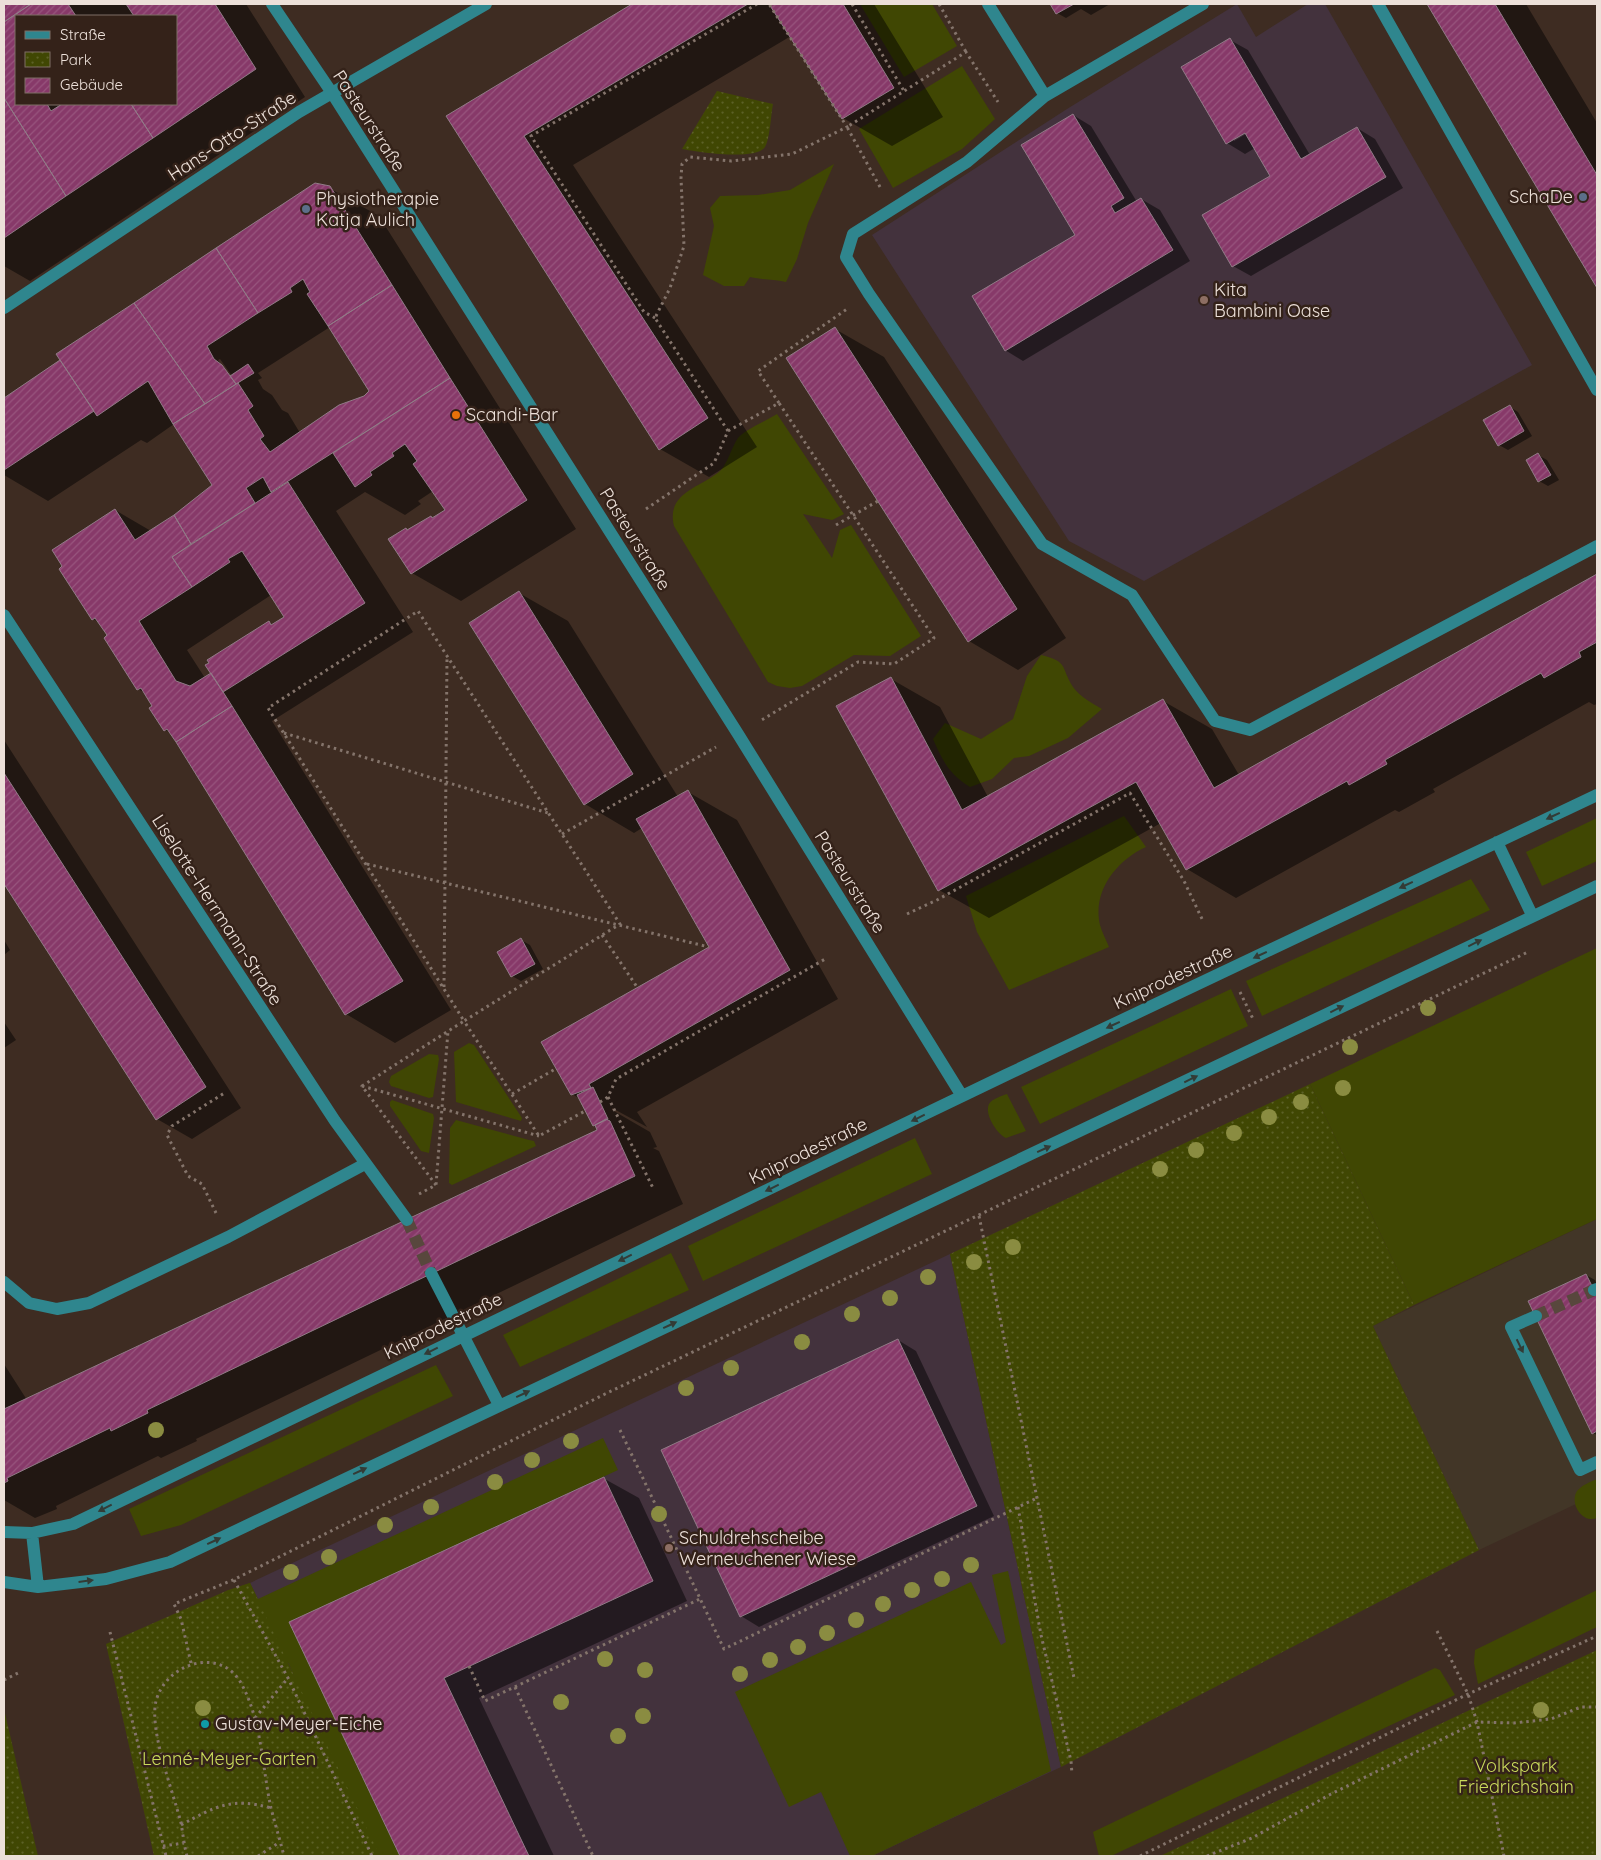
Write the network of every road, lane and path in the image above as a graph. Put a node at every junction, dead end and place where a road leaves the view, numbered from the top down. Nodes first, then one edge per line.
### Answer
1 (272, 4) edge
2 (486, 4) edge
3 (757, 4) edge
4 (768, 4) edge
5 (852, 4) edge
6 (939, 4) edge
7 (988, 4) edge
8 (1203, 4) edge
9 (1378, 4) edge
10 (966, 52) junction
11 (904, 91) junction
12 (332, 93) junction
13 (1045, 96) junction
14 (1012, 124) junction
15 (847, 127) junction
16 (892, 209) junction
17 (869, 294) junction
18 (4, 308) edge
19 (655, 318) junction
20 (1597, 390) edge
21 (779, 403) junction
22 (728, 431) junction
23 (878, 501) dead end
24 (646, 509) dead end
25 (853, 516) junction
26 (836, 524) dead end
27 (1597, 546) edge
28 (4, 615) edge
29 (447, 656) junction
30 (776, 712) dead end
31 (284, 733) junction
32 (698, 758) dead end
33 (446, 782) junction
34 (1597, 795) edge
35 (549, 813) junction
36 (562, 834) junction
37 (1497, 842) junction
38 (366, 864) junction
39 (444, 882) junction
40 (1597, 886) edge
41 (907, 914) dead end
42 (1532, 915) junction
43 (1203, 921) dead end
44 (620, 924) junction
45 (602, 935) junction
46 (709, 947) dead end
47 (1528, 952) dead end
48 (827, 958) dead end
49 (1229, 970) junction
50 (637, 987) dead end
51 (444, 988) junction
52 (464, 1021) junction
53 (448, 1031) junction
54 (1265, 1043) junction
55 (557, 1068) dead end
56 (362, 1086) junction
57 (226, 1092) dead end
58 (512, 1094) junction
59 (962, 1096) junction
60 (608, 1098) junction
61 (600, 1102) dead end
62 (443, 1109) junction
63 (585, 1111) dead end
64 (539, 1136) junction
65 (364, 1164) junction
66 (436, 1185) junction
67 (653, 1188) dead end
68 (397, 1206) junction
69 (979, 1216) junction
70 (407, 1220) tunnel mouth
71 (228, 1237) junction
72 (432, 1273) tunnel mouth
73 (4, 1282) edge
74 (1536, 1316) tunnel mouth
75 (462, 1336) junction
76 (499, 1405) junction
77 (620, 1430) dead end
78 (1597, 1462) edge
79 (1037, 1498) junction
80 (1018, 1507) junction
81 (4, 1532) edge
82 (32, 1533) junction
83 (234, 1580) junction
84 (4, 1582) edge
85 (38, 1587) junction
86 (700, 1599) junction
87 (1437, 1631) dead end
88 (110, 1632) dead end
89 (1597, 1636) edge
90 (191, 1663) junction
91 (469, 1666) dead end
92 (20, 1672) dead end
93 (288, 1678) junction
94 (1074, 1678) dead end
95 (4, 1680) edge
96 (515, 1687) junction
97 (1468, 1694) junction
98 (1597, 1707) edge
99 (255, 1718) junction
100 (1477, 1722) junction
101 (1072, 1774) dead end
102 (271, 1808) junction
103 (181, 1825) junction
104 (280, 1842) junction
105 (184, 1843) junction
106 (164, 1846) junction
107 (166, 1856) edge
108 (187, 1856) edge
109 (258, 1856) edge
110 (284, 1856) edge
111 (372, 1856) edge
112 (593, 1856) edge
113 (1140, 1856) edge
114 (1207, 1856) edge
115 (1504, 1856) edge

1 - 12 street, Pasteurstraße
2 - 12 street, Hans-Otto-Straße
3 - 19 path
4 - 15 path
5 - 11 path
6 - 10 path
7 - 13 street
8 - 13 street
9 - 20 street
10 - 11 path
10 - 14 path
11 - 15 path
12 - 18 street, Hans-Otto-Straße
12 - 59 street, Pasteurstraße
13 - 14 street
14 - 16 street
15 - 16 path
15 - 19 path
16 - 17 street
17 - 21 path
17 - 27 street
19 - 22 path
21 - 22 path
21 - 25 path
22 - 24 path
23 - 25 path
25 - 26 path
25 - 30 path
28 - 65 street, Liselotte-Herrmann-Straße
29 - 31 path
29 - 33 path
29 - 35 path
31 - 33 path
31 - 38 path
32 - 36 path
33 - 35 path
33 - 39 path
34 -> 37 street, Kniprodestraße
35 - 36 path
36 - 44 path
37 - 42 street
37 -> 49 street, Kniprodestraße
38 - 39 path
38 - 51 path
39 - 44 path
39 - 51 path
40 - 42 street
41 - 43 path
54 -> 42 street
44 - 45 path
44 - 46 path
45 - 50 path
45 - 52 path
47 - 69 path
48 - 60 path
49 - 54 path
49 -> 59 street, Kniprodestraße
51 - 52 path
52 - 53 path
52 - 58 path
53 - 56 path
53 - 62 path
76 -> 54 street
55 - 58 path
56 - 62 path
56 - 66 path
57 - 71 path
58 - 64 path
59 -> 75 street, Kniprodestraße
60 - 61 path
60 - 67 path
62 - 64 path
62 - 66 path
63 - 64 path
65 - 68 street, Liselotte-Herrmann-Straße
65 - 71 street
66 - 68 path
68 - 70 street, Liselotte-Herrmann-Straße
69 - 79 path
69 - 83 path
71 - 73 street
72 - 75 street
74 -> 78 street
75 - 76 street
75 -> 82 street, Kniprodestraße
85 -> 76 street
77 - 86 path
79 - 80 path
79 - 94 path
80 - 86 path
80 - 101 path
81 - 82 street, Kniprodestraße
82 - 85 street
83 - 90 path
83 - 93 path
84 - 85 street
86 - 96 path
87 - 97 path
88 - 106 path
89 - 97 path
90 - 99 path
90 - 103 path
91 - 96 path
92 - 95 path
93 - 99 path
93 - 111 path
96 - 112 path
97 - 100 path
97 - 113 path
98 - 100 path
99 - 102 path
100 - 114 path
100 - 115 path
102 - 103 path
102 - 104 path
103 - 105 path
104 - 109 path
104 - 110 path
105 - 106 path
105 - 108 path
106 - 107 path

